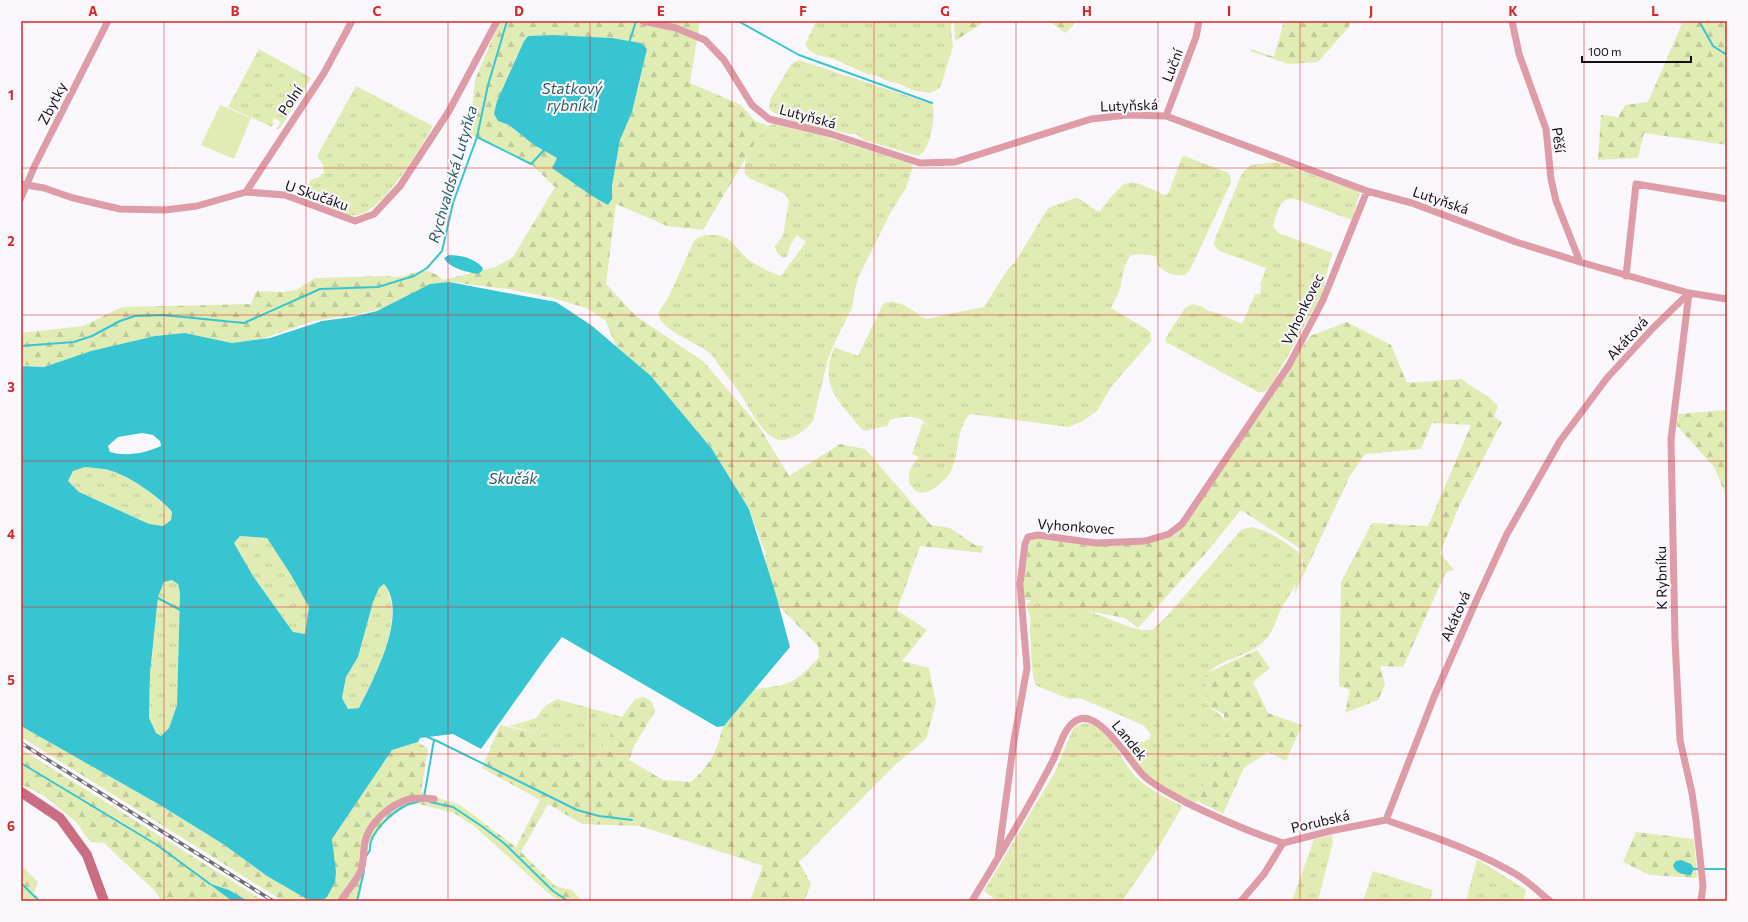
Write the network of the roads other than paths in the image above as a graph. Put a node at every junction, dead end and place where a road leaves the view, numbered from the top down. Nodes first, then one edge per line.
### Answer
1 (108, 21) edge
2 (352, 21) edge
3 (497, 21) edge
4 (643, 21) edge
5 (1199, 21) edge
6 (1512, 21) edge
7 (1166, 116) junction
8 (24, 185) edge
9 (1367, 191) junction
10 (246, 192) junction
11 (21, 198) edge
12 (1727, 200) edge
13 (1580, 262) junction
14 (1626, 276) junction
15 (1689, 293) junction
16 (1727, 299) edge
17 (21, 792) edge
18 (431, 799) dead end
19 (1386, 820) junction
20 (1283, 843) junction
21 (998, 858) junction
22 (104, 901) edge
23 (341, 901) edge
24 (972, 901) edge
25 (1241, 901) edge
26 (1550, 901) edge
27 (1701, 901) edge

1 - 8 street, Zbytky
2 - 10 street, Polní
3 - 10 street, U Skučáku
4 - 7 street, Lutyňská
5 - 7 street, Luční
6 - 13 street, Pěší
7 - 9 street, Lutyňská
8 - 10 street, U Skučáku
8 - 11 street, Zbytky
9 - 13 street, Lutyňská
9 - 21 street, Vyhonkovec
12 - 14 street
13 - 14 street, Lutyňská
14 - 15 street, Lutyňská
15 - 16 street
15 - 19 street, Akátová
15 - 27 street, K Rybníku
17 - 22 main road
18 - 23 street
19 - 20 street, Porubská
19 - 26 street
20 - 21 street, Landek
20 - 25 street, Porubská
21 - 24 street, Vyhonkovec

